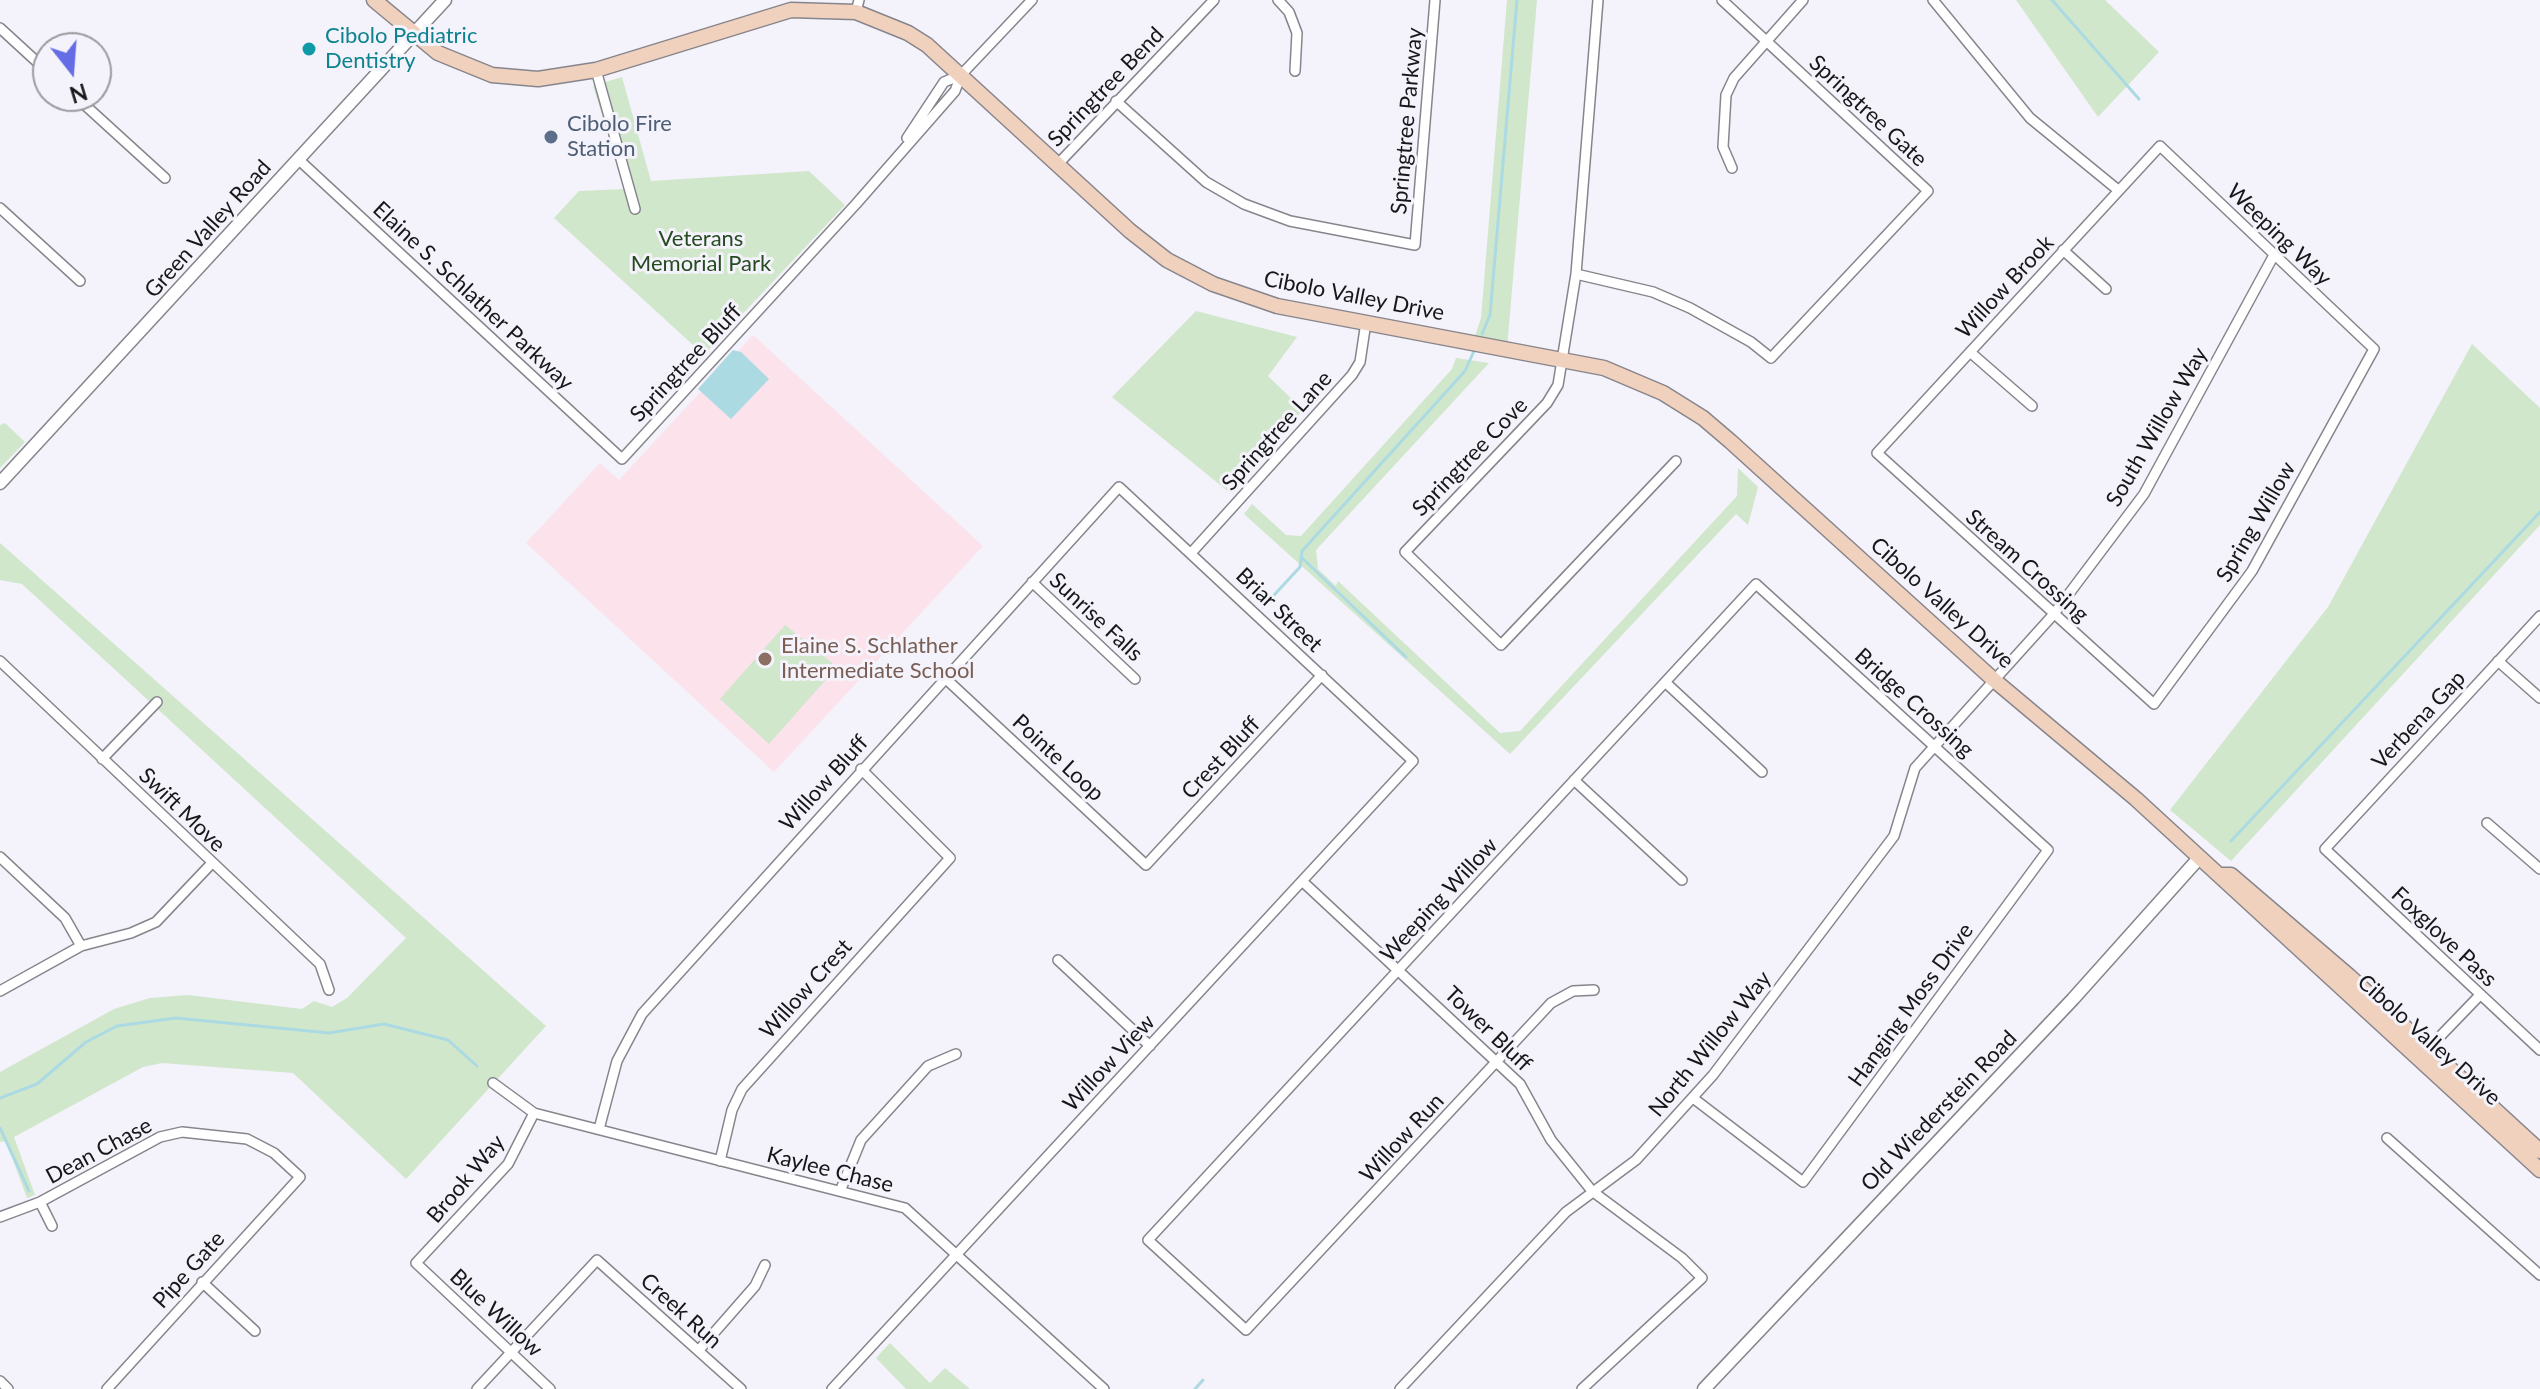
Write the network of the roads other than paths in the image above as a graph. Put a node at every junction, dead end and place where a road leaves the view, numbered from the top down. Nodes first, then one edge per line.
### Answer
1 (374, 0) edge
2 (445, 0) edge
3 (1032, 0) edge
4 (1214, 0) edge
5 (1278, 0) edge
6 (1435, 0) edge
7 (1598, 0) edge
8 (1722, 0) edge
9 (1803, 0) edge
10 (1933, 0) edge
11 (858, 6) edge
12 (0, 28) edge
13 (412, 34) junction
14 (1765, 40) junction
15 (32, 57) edge
16 (596, 70) junction
17 (1295, 71) dead end
18 (961, 75) junction
19 (1116, 101) junction
20 (93, 112) edge
21 (2160, 146) joint
22 (298, 159) junction
23 (1058, 164) junction
24 (1732, 168) dead end
25 (165, 178) dead end
26 (2118, 190) junction
27 (0, 208) edge
28 (635, 209) dead end
29 (2063, 250) junction
30 (2274, 255) junction
31 (1576, 274) junction
32 (80, 281) dead end
33 (2106, 289) dead end
34 (1366, 322) junction
35 (2374, 349) joint
36 (1970, 352) junction
37 (1565, 359) junction
38 (2032, 406) dead end
39 (1877, 453) joint
40 (622, 459) joint
41 (1676, 461) dead end
42 (0, 483) edge
43 (1119, 487) joint
44 (1192, 552) junction
45 (1032, 582) junction
46 (1756, 584) joint
47 (2053, 615) junction
48 (2540, 616) edge
49 (0, 661) edge
50 (2498, 661) junction
51 (1322, 675) junction
52 (945, 678) junction
53 (1135, 679) dead end
54 (1994, 680) junction
55 (1665, 682) junction
56 (2540, 698) edge
57 (157, 702) dead end
58 (2154, 704) joint
59 (1934, 746) junction
60 (102, 759) junction
61 (1413, 761) joint
62 (861, 769) junction
63 (1762, 772) dead end
64 (1574, 780) junction
65 (2487, 823) dead end
66 (2325, 849) joint
67 (2048, 850) joint
68 (0, 857) edge
69 (2200, 857) junction
70 (212, 863) junction
71 (1146, 865) joint
72 (2540, 869) edge
73 (1682, 880) dead end
74 (1302, 881) junction
75 (81, 946) junction
76 (1058, 960) dead end
77 (1399, 969) junction
78 (329, 990) dead end
79 (1594, 990) dead end
80 (0, 991) edge
81 (2480, 995) junction
82 (1150, 1046) junction
83 (2540, 1050) edge
84 (956, 1054) dead end
85 (2422, 1055) junction
86 (1498, 1061) junction
87 (493, 1083) dead end
88 (1693, 1098) junction
89 (534, 1113) junction
90 (599, 1129) junction
91 (2387, 1138) dead end
92 (2540, 1151) edge
93 (720, 1161) junction
94 (2540, 1170) edge
95 (300, 1177) joint
96 (841, 1189) junction
97 (1592, 1191) junction
98 (40, 1202) junction
99 (0, 1217) edge
100 (52, 1226) dead end
101 (958, 1253) junction
102 (416, 1263) joint
103 (765, 1265) dead end
104 (2540, 1275) edge
105 (202, 1282) junction
106 (1246, 1330) joint
107 (255, 1331) dead end
108 (699, 1350) junction
109 (510, 1352) junction
110 (0, 1381) edge
111 (8, 1389) edge
112 (107, 1389) edge
113 (477, 1389) edge
114 (550, 1389) edge
115 (741, 1389) edge
116 (832, 1389) edge
117 (1104, 1389) edge
118 (1400, 1389) edge
119 (1582, 1389) edge
120 (1704, 1389) edge

1 - 13 main road, Cibolo Valley Drive
2 - 13 street, Green Valley Road
3 - 18 street, Springtree Bluff
4 - 19 street, Springtree Bend
5 - 17 street
6 - 19 street, Springtree Parkway
7 - 31 street, Springtree Cove
8 - 14 street, Springtree Gate
9 - 14 street
10 - 26 street
11 - 16 main road, Cibolo Valley Drive
11 - 18 main road, Cibolo Valley Drive
12 - 15 street
13 - 16 main road, Cibolo Valley Drive
13 - 22 street, Green Valley Road
14 - 24 street
14 - 31 street, Springtree Gate
16 - 28 street
18 - 23 main road, Cibolo Valley Drive
18 - 40 street, Springtree Bluff
19 - 23 street, Springtree Bend
20 - 25 street
21 - 26 street, Willow Brook
21 - 30 street, Weeping Way
22 - 40 street, Elaine S. Schlather Parkway
22 - 42 street, Green Valley Road
23 - 34 main road, Cibolo Valley Drive
26 - 29 street, Willow Brook
27 - 32 street
29 - 33 street
29 - 36 street, Willow Brook
30 - 35 street, Weeping Way
30 - 47 street, South Willow Way
31 - 37 street, Springtree Cove
34 - 37 main road, Cibolo Valley Drive
34 - 44 street, Springtree Lane
35 - 58 street, Spring Willow
36 - 38 street
36 - 39 street, Willow Brook
37 - 41 street, Springtree Cove
37 - 54 main road, Cibolo Valley Drive
39 - 47 street, Stream Crossing
43 - 44 street, Briar Street
43 - 45 street, Willow Bluff
44 - 51 street, Briar Street
45 - 52 street, Willow Bluff
45 - 53 street, Sunrise Falls
46 - 55 street, Weeping Willow
46 - 59 street, Bridge Crossing
47 - 54 street, South Willow Way
47 - 58 street, Stream Crossing
48 - 50 street, Verbena Gap
49 - 60 street, Swift Move
50 - 56 street
50 - 66 street, Verbena Gap
51 - 61 street, Briar Street
51 - 71 street, Crest Bluff
52 - 62 street, Willow Bluff
52 - 71 street, Pointe Loop
54 - 59 street, North Willow Way
54 - 69 main road, Cibolo Valley Drive
55 - 63 street
55 - 64 street, Weeping Willow
57 - 60 street
59 - 67 street, Bridge Crossing
59 - 88 street, North Willow Way
60 - 70 street, Swift Move
61 - 74 street, Willow View
62 - 90 street, Willow Bluff
62 - 93 street, Willow Crest
64 - 73 street
64 - 77 street, Weeping Willow
65 - 72 street
66 - 81 street, Foxglove Pass
67 - 88 street, Hanging Moss Drive
68 - 75 street
69 - 85 main road, Cibolo Valley Drive
69 - 120 street, Old Wiederstein Road
70 - 75 street
70 - 78 street, Swift Move
74 - 77 street, Tower Bluff
74 - 82 street, Willow View
75 - 80 street
76 - 82 street
77 - 86 street, Tower Bluff
77 - 106 street, Weeping Willow
79 - 86 street, Willow Run
81 - 83 street, Foxglove Pass
81 - 85 street
82 - 101 street, Willow View
84 - 96 street
85 - 92 main road, Cibolo Valley Drive
85 - 94 main road, Cibolo Valley Drive
86 - 97 street, Tower Bluff
86 - 106 street, Willow Run
87 - 89 street, Kaylee Chase
88 - 97 street, North Willow Way
89 - 90 street, Kaylee Chase
89 - 102 street, Brook Way
90 - 93 street, Kaylee Chase
91 - 104 street
93 - 96 street, Kaylee Chase
95 - 98 street, Dean Chase
95 - 105 street, Pipe Gate
96 - 101 street, Kaylee Chase
97 - 118 street, North Willow Way
97 - 119 street, Tower Bluff
98 - 99 street, Dean Chase
98 - 100 street
101 - 116 street, Willow View
101 - 117 street, Kaylee Chase
102 - 109 street, Blue Willow
103 - 108 street
105 - 107 street
105 - 112 street, Pipe Gate
108 - 109 street, Creek Run
108 - 115 street, Creek Run
109 - 113 street
109 - 114 street, Blue Willow
110 - 111 street

